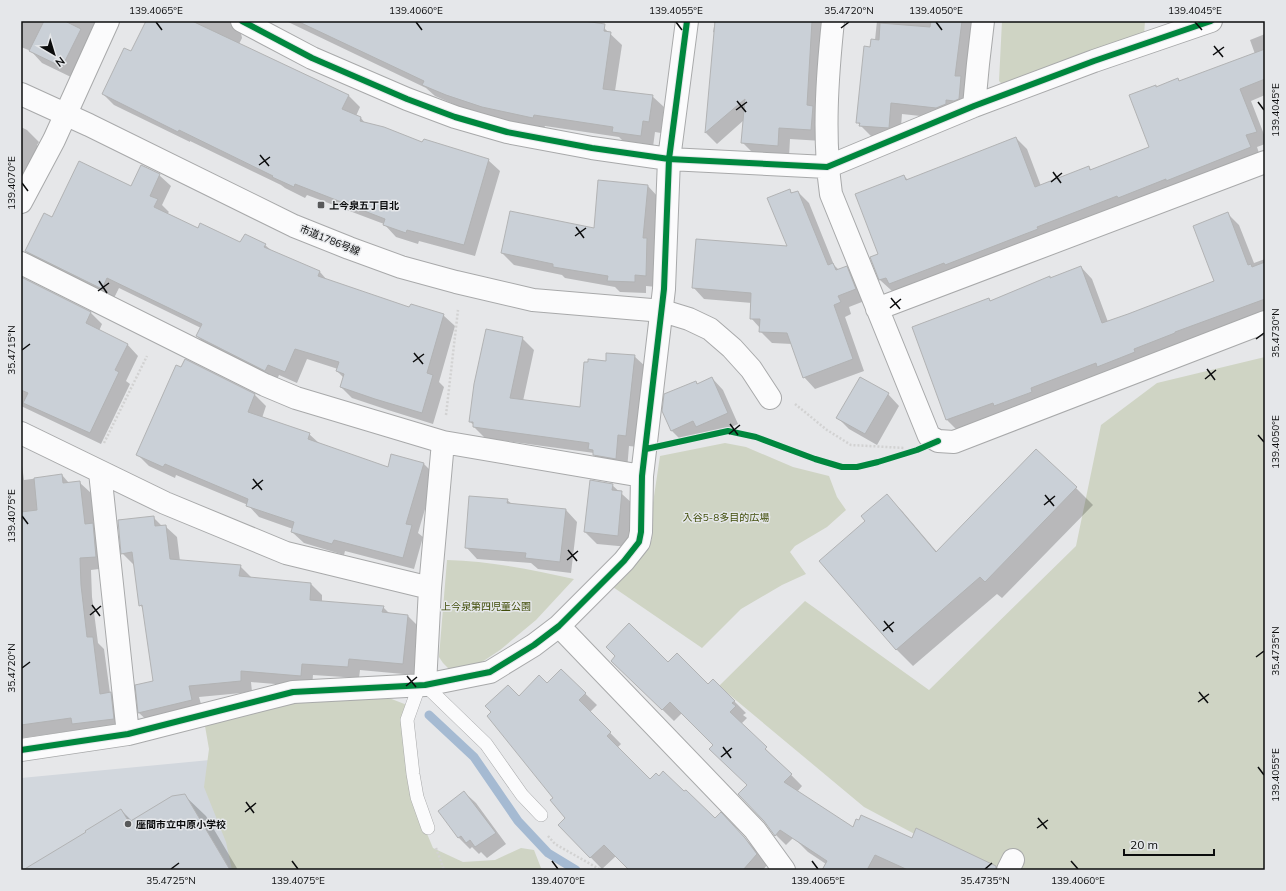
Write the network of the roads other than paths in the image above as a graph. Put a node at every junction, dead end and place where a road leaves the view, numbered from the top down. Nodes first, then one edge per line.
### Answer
1 (108, 21) edge
2 (242, 21) edge
3 (687, 21) edge
4 (832, 21) edge
5 (983, 21) edge
6 (1211, 21) edge
7 (1163, 29) edge
8 (21, 94) edge
9 (974, 106) junction
10 (66, 114) junction
11 (669, 159) junction
12 (1265, 162) edge
13 (827, 167) junction
14 (21, 202) edge
15 (21, 263) edge
16 (877, 309) junction
17 (663, 310) junction
18 (1265, 322) edge
19 (770, 398) dead end
20 (21, 433) edge
21 (443, 442) junction
22 (96, 470) junction
23 (642, 476) junction
24 (430, 588) junction
25 (560, 626) junction
26 (425, 685) junction
27 (128, 734) junction
28 (21, 750) edge
29 (541, 815) road end
30 (428, 828) dead end
31 (775, 866) edge

1 - 10 street
2 - 11 street
3 - 11 street
4 - 13 street
5 - 9 street
6 - 7 street
7 - 9 street
8 - 10 street, 市道1786号線
9 - 13 street
10 - 14 street
10 - 17 street, 市道1786号線
11 - 13 street
11 - 17 street
12 - 16 street
13 - 16 street
15 - 21 street
16 - 18 street
17 - 19 street, 市道1786号線
17 - 23 street
20 - 22 street
21 - 23 street
21 - 24 street
22 - 24 street
22 - 27 street
23 - 25 street
24 - 26 street
25 - 26 street
25 - 31 street
26 - 27 street
26 - 29 lane
26 - 30 lane
27 - 28 street

